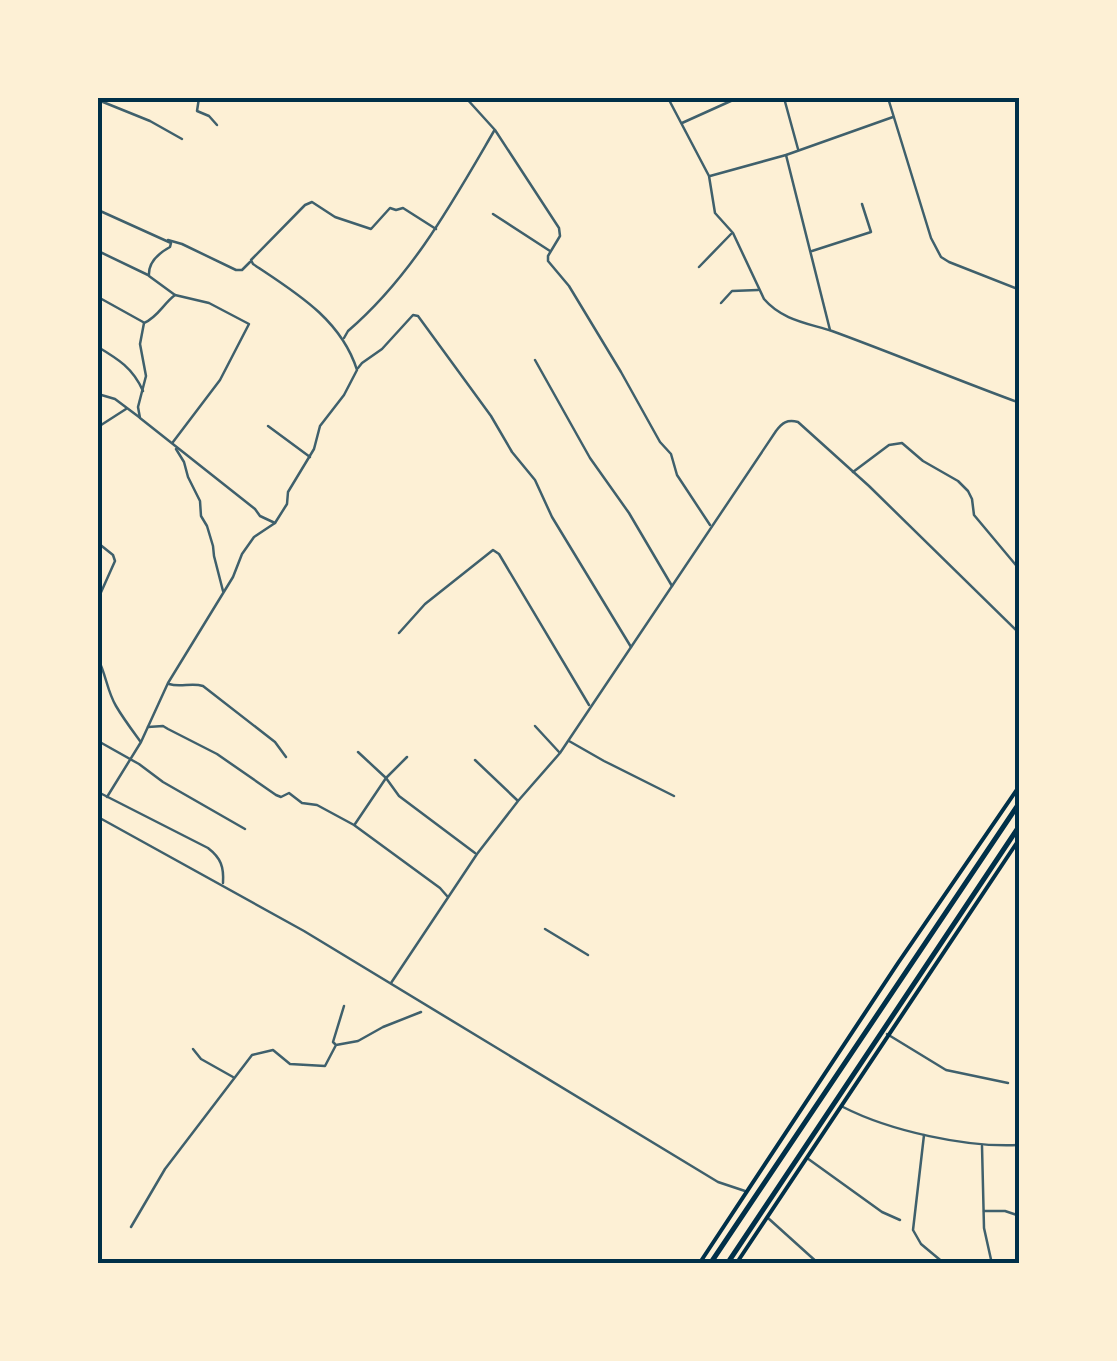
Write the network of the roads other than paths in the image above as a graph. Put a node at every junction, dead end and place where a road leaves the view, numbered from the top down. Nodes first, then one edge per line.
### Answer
1 (199, 98) edge
2 (466, 98) edge
3 (668, 98) edge
4 (784, 98) edge
5 (888, 98) edge
6 (98, 100) edge
7 (734, 100) edge
8 (894, 116) junction
9 (680, 123) junction
10 (216, 125) dead end
11 (495, 130) junction
12 (182, 139) dead end
13 (798, 151) junction
14 (786, 155) junction
15 (709, 176) junction
16 (862, 204) dead end
17 (98, 210) edge
18 (493, 214) dead end
19 (436, 230) junction
20 (732, 233) junction
21 (166, 240) junction
22 (98, 251) edge
23 (551, 252) junction
24 (811, 252) junction
25 (251, 260) junction
26 (700, 267) dead end
27 (149, 276) junction
28 (759, 290) junction
29 (1020, 290) edge
30 (175, 294) junction
31 (98, 298) edge
32 (721, 304) dead end
33 (144, 322) junction
34 (831, 331) junction
35 (344, 339) junction
36 (98, 346) edge
37 (535, 360) dead end
38 (354, 361) junction
39 (362, 362) junction
40 (357, 370) junction
41 (143, 392) junction
42 (98, 394) edge
43 (1020, 402) edge
44 (126, 408) junction
45 (140, 418) junction
46 (268, 426) dead end
47 (98, 427) edge
48 (172, 444) junction
49 (310, 457) junction
50 (854, 472) junction
51 (275, 523) junction
52 (712, 526) junction
53 (98, 544) edge
54 (1020, 570) edge
55 (673, 588) junction
56 (223, 591) junction
57 (98, 599) edge
58 (398, 633) dead end
59 (1020, 634) edge
60 (632, 648) junction
61 (98, 659) edge
62 (168, 683) junction
63 (590, 706) junction
64 (536, 726) dead end
65 (148, 727) junction
66 (568, 740) junction
67 (98, 741) edge
68 (141, 742) junction
69 (358, 752) dead end
70 (560, 753) junction
71 (286, 757) dead end
72 (407, 758) dead end
73 (131, 760) junction
74 (475, 760) dead end
75 (386, 778) junction
76 (1020, 786) edge
77 (98, 792) edge
78 (674, 796) dead end
79 (107, 797) junction
80 (518, 801) junction
81 (1020, 802) edge
82 (98, 818) edge
83 (354, 825) junction
84 (1020, 826) edge
85 (245, 829) dead end
86 (1020, 838) edge
87 (476, 854) junction
88 (223, 885) junction
89 (448, 897) junction
90 (545, 928) dead end
91 (588, 955) dead end
92 (391, 984) junction
93 (344, 1006) dead end
94 (421, 1012) dead end
95 (886, 1034) junction
96 (336, 1045) junction
97 (193, 1049) dead end
98 (234, 1078) junction
99 (1008, 1083) dead end
100 (842, 1106) junction
101 (924, 1134) junction
102 (982, 1146) junction
103 (1020, 1146) edge
104 (807, 1158) junction
105 (747, 1191) junction
106 (982, 1211) junction
107 (1020, 1216) edge
108 (767, 1217) junction
109 (900, 1220) dead end
110 (131, 1227) dead end
111 (699, 1264) edge
112 (710, 1264) edge
113 (727, 1264) edge
114 (736, 1264) edge
115 (819, 1264) edge
116 (945, 1264) edge
117 (992, 1264) edge

1 - 10 street
2 - 11 street
3 - 9 street
4 - 13 street
5 - 8 street
6 - 12 street
7 - 9 street
8 - 13 street
8 - 29 street
9 - 15 street
11 - 19 street
11 - 23 street
13 - 14 street
14 - 15 street
14 - 24 street
15 - 20 street
16 - 24 street
17 - 21 street
18 - 23 street
19 - 25 street
19 - 35 street
20 - 26 street
20 - 28 street
21 - 25 street
21 - 27 street
22 - 27 street
23 - 52 street
24 - 34 street
25 - 35 street
27 - 30 street
28 - 32 street
28 - 34 street
30 - 33 street
30 - 48 street
31 - 33 street
33 - 41 street
34 - 43 street
35 - 38 street
36 - 41 street
37 - 55 street
38 - 39 street
38 - 40 street
39 - 40 street
39 - 60 street
40 - 49 street
41 - 45 street
42 - 44 street
44 - 45 street
44 - 47 street
45 - 48 street
46 - 49 street
48 - 51 street
48 - 56 street
49 - 51 street
50 - 52 street
50 - 54 street
50 - 59 street
51 - 56 street
52 - 55 street
53 - 57 street
55 - 60 street
56 - 62 street
58 - 63 street
60 - 63 street
61 - 68 street
62 - 65 street
62 - 71 street
63 - 66 street
64 - 70 street
65 - 68 street
65 - 83 street
66 - 70 street
66 - 78 street
67 - 73 street
68 - 73 street
69 - 75 street
70 - 80 street
72 - 75 street
73 - 79 street
73 - 85 street
74 - 80 street
75 - 83 street
75 - 87 street
76 - 105 main road
77 - 79 street
79 - 88 street
80 - 87 street
81 - 112 highway
82 - 88 street
83 - 89 street
84 - 113 highway
86 - 95 main road
87 - 89 street
88 - 92 street
89 - 92 street
90 - 91 street
92 - 105 street
93 - 96 street
94 - 96 street
95 - 99 street
95 - 100 main road
96 - 98 street
97 - 98 street
98 - 110 street
100 - 101 street
100 - 104 main road
101 - 102 street
101 - 116 street
102 - 103 street
102 - 106 street
104 - 108 main road
104 - 109 street
105 - 111 main road
106 - 107 street
106 - 117 street
108 - 114 main road
108 - 115 street

